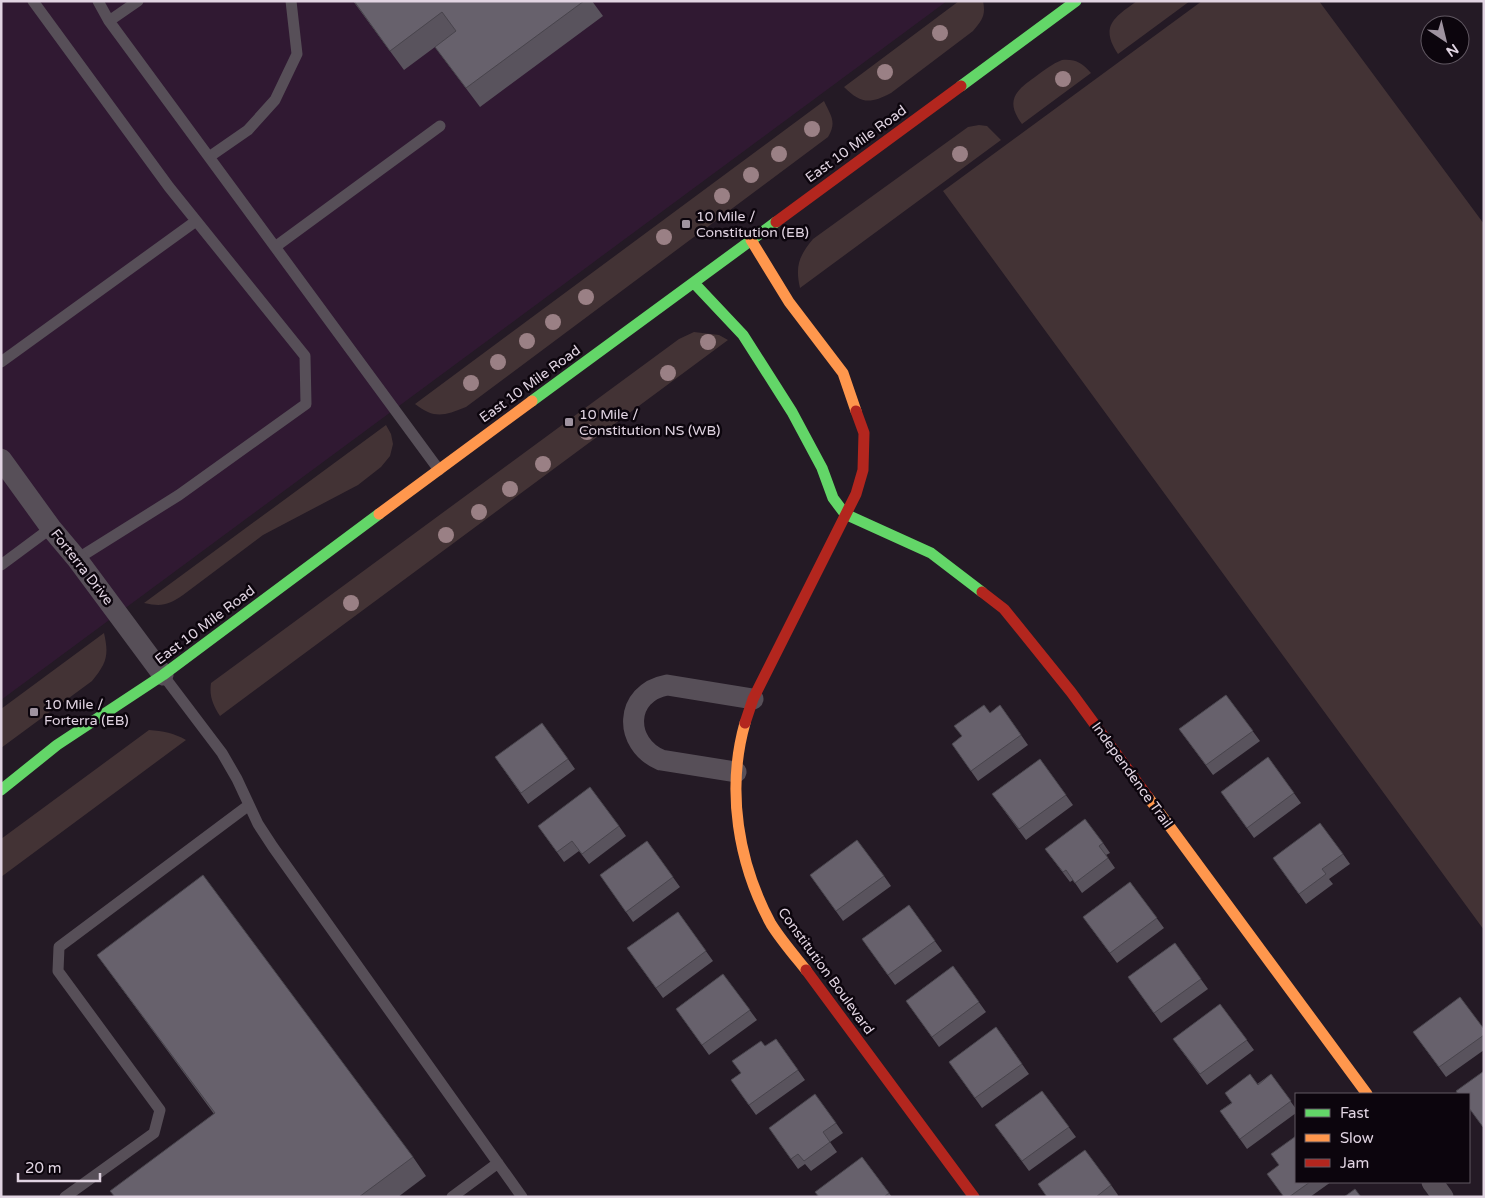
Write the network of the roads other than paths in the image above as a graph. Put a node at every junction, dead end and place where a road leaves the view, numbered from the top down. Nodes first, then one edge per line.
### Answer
1 (33, 1) edge
2 (98, 1) edge
3 (138, 1) edge
4 (291, 1) edge
5 (1076, 1) edge
6 (109, 21) junction
7 (440, 126) dead end
8 (209, 157) junction
9 (196, 221) junction
10 (751, 240) junction
11 (275, 247) junction
12 (694, 283) junction
13 (1, 362) edge
14 (1, 459) edge
15 (439, 470) junction
16 (845, 514) junction
17 (52, 528) junction
18 (77, 559) junction
19 (1, 565) edge
20 (163, 675) junction
21 (753, 699) junction
22 (736, 772) junction
23 (1, 790) edge
24 (249, 804) junction
25 (1366, 1093) edge
26 (498, 1163) junction
27 (1433, 1183) edge
28 (65, 1197) edge
29 (452, 1197) edge
30 (522, 1197) edge
31 (974, 1197) edge
32 (1443, 1197) edge

1 - 9 lane
2 - 6 lane
3 - 6 lane
4 - 8 lane
5 - 10 street, East 10 Mile Road
6 - 8 lane
7 - 11 lane
8 - 11 lane
9 - 13 lane
9 - 18 lane
10 - 12 street, East 10 Mile Road
10 - 16 street, Constitution Boulevard
11 - 15 lane
12 - 15 street, East 10 Mile Road
12 - 16 street
14 - 17 street, Forterra Drive
15 - 20 street, East 10 Mile Road
16 - 21 street, Constitution Boulevard
16 - 25 street, Independence Trail
17 - 18 street, Forterra Drive
17 - 19 lane
18 - 20 street, Forterra Drive
20 - 23 street, East 10 Mile Road
20 - 24 lane
21 - 22 street, Constitution Boulevard
21 - 22 street
22 - 31 street, Constitution Boulevard
24 - 26 lane
24 - 28 lane
26 - 29 lane
26 - 30 lane
27 - 32 street

